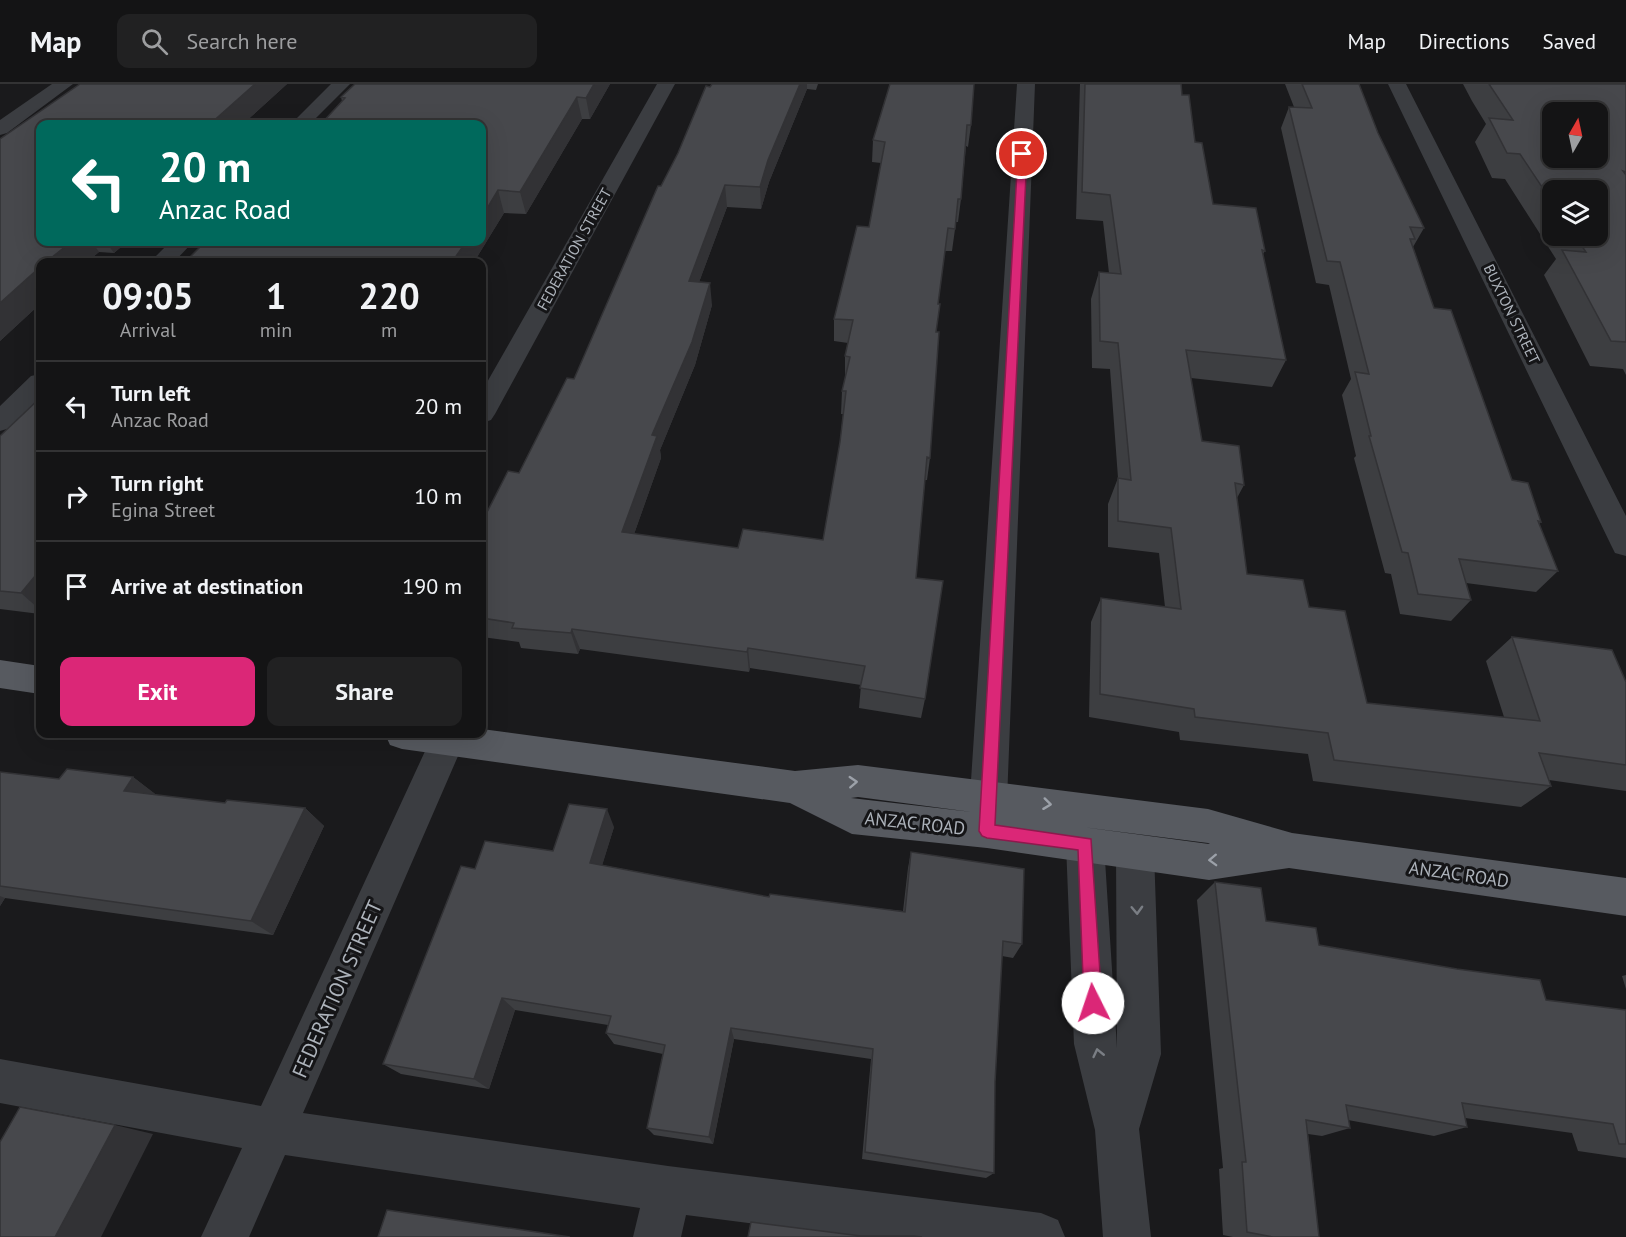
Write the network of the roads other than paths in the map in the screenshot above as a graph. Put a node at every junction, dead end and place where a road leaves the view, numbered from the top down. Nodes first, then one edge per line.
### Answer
1 (64, 84) edge
2 (341, 84) edge
3 (666, 84) edge
4 (1026, 84) edge
5 (1397, 84) edge
6 (304, 120) edge
7 (0, 129) edge
8 (178, 246) edge
9 (165, 258) edge
10 (36, 386) edge
11 (486, 407) edge
12 (0, 422) edge
13 (1626, 545) edge
14 (0, 674) edge
15 (36, 679) edge
16 (432, 738) edge
17 (447, 740) junction
18 (988, 814) junction
19 (1085, 844) junction
20 (1292, 851) junction
21 (1135, 852) junction
22 (1626, 897) edge
23 (0, 1081) edge
24 (1117, 1130) junction
25 (274, 1131) junction
26 (668, 1189) junction
27 (225, 1237) edge
28 (657, 1237) edge
29 (1041, 1237) edge
30 (1126, 1237) edge

1 - 7 street
2 - 6 street
3 - 11 street, FEDERATION STREET
4 - 18 street
5 - 13 street, BUXTON STREET
8 - 9 street
10 - 12 street
14 - 15 main road
16 - 17 main road, ANZAC ROAD
17 - 18 main road, ANZAC ROAD
17 - 25 street, FEDERATION STREET
18 - 19 main road, ANZAC ROAD
18 -> 20 main road, ANZAC ROAD
19 - 21 main road, ANZAC ROAD
24 -> 19 street
20 -> 21 main road, ANZAC ROAD
20 - 22 main road, ANZAC ROAD
21 -> 24 street
23 - 25 street
24 - 30 street
25 - 26 street
25 - 27 street, FEDERATION STREET
26 - 28 street
26 - 29 street

